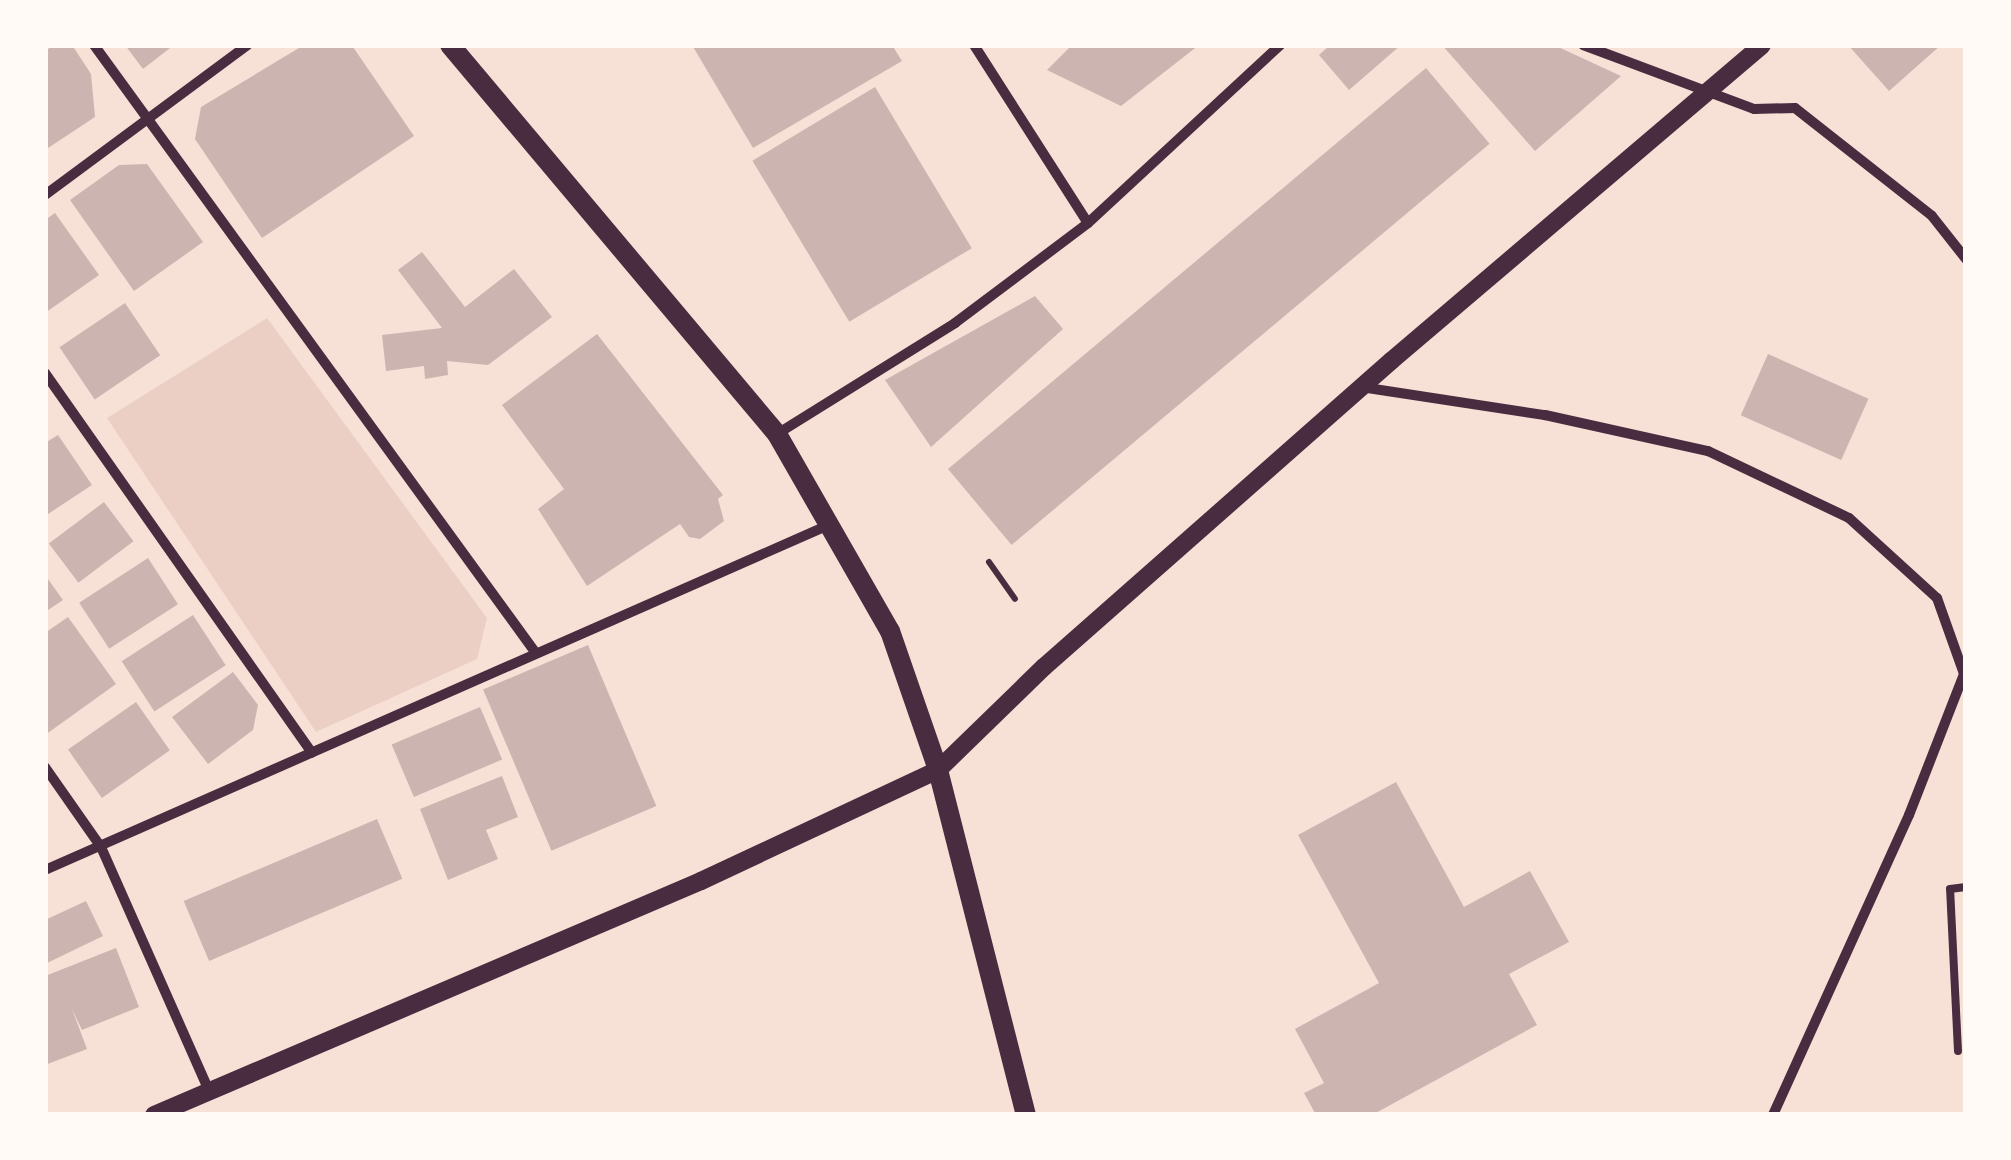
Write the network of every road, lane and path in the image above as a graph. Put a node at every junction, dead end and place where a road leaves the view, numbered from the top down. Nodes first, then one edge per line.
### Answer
1 (94, 45) edge
2 (248, 45) edge
3 (450, 45) edge
4 (974, 45) edge
5 (1280, 45) edge
6 (1583, 45) edge
7 (1762, 45) edge
8 (1710, 92) junction
9 (151, 121) junction
10 (45, 196) edge
11 (1088, 223) junction
12 (1966, 259) edge
13 (45, 373) edge
14 (1360, 387) junction
15 (777, 434) junction
16 (831, 524) junction
17 (989, 562) dead end
18 (1014, 599) dead end
19 (535, 652) junction
20 (1965, 674) edge
21 (312, 753) junction
22 (45, 768) edge
23 (938, 770) junction
24 (101, 848) junction
25 (45, 870) edge
26 (1966, 887) edge
27 (1958, 1051) dead end
28 (208, 1091) junction
29 (154, 1115) edge
30 (1026, 1115) edge
31 (1772, 1115) edge

1 - 9 street
2 - 9 street
3 - 15 main road
4 - 11 street
5 - 11 street
6 - 8 street
7 - 8 street
8 - 12 street
8 - 14 street
9 - 10 street
9 - 19 street
11 - 15 street
13 - 21 street
14 - 20 street
14 - 23 street
15 - 16 main road
16 - 19 street
16 - 23 main road
17 - 18 path
19 - 21 street
20 - 31 street
21 - 24 street
22 - 24 street
23 - 28 street
23 - 30 main road
24 - 25 street
24 - 28 street
26 - 27 lane
28 - 29 street

